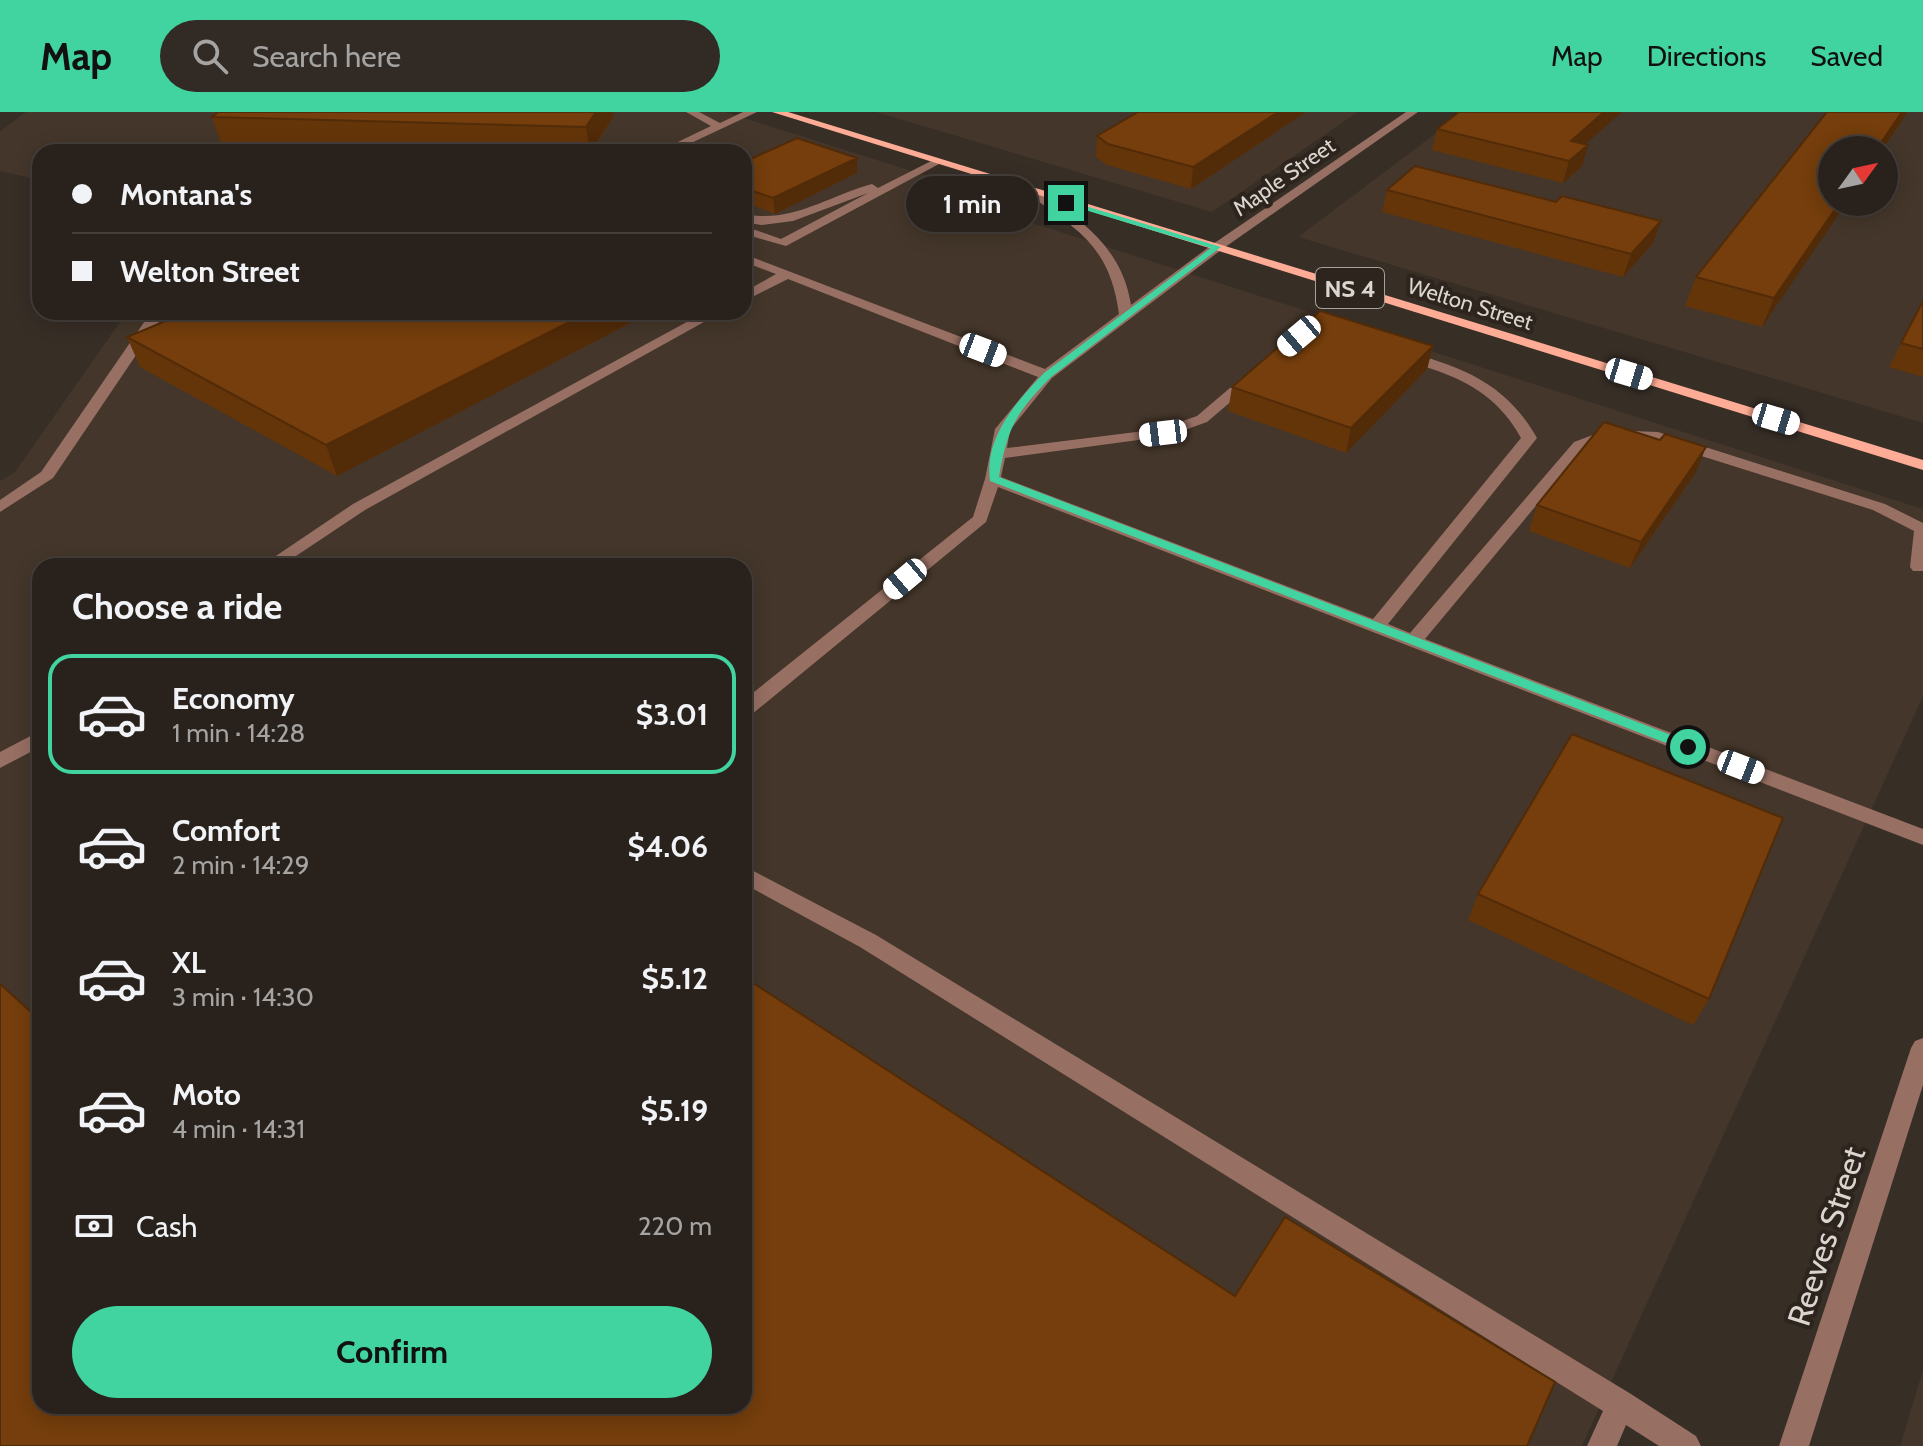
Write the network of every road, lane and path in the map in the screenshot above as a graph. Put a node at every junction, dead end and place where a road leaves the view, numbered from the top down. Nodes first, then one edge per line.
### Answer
1 (691, 112) edge
2 (752, 112) edge
3 (777, 112) edge
4 (1413, 112) edge
5 (720, 127) junction
6 (681, 144) edge
7 (935, 162) junction
8 (892, 184) junction
9 (1036, 194) junction
10 (752, 221) edge
11 (752, 233) edge
12 (1217, 247) junction
13 (752, 261) edge
14 (787, 274) junction
15 (752, 293) edge
16 (1126, 316) junction
17 (153, 320) edge
18 (700, 320) edge
19 (1392, 352) edge
20 (1267, 363) edge
21 (1047, 375) junction
22 (998, 454) junction
23 (1923, 465) edge
24 (993, 479) junction
25 (0, 507) edge
26 (282, 558) edge
27 (1919, 567) dead end
28 (1376, 627) junction
29 (1413, 641) junction
30 (752, 704) edge
31 (32, 743) edge
32 (0, 761) edge
33 (1923, 837) edge
34 (752, 878) edge
35 (1923, 1048) edge
36 (1621, 1404) junction
37 (1602, 1446) edge
38 (1686, 1446) edge
39 (1794, 1446) edge

1 - 5 street
2 - 5 street
3 - 7 main road, Welton Street / NS 4
4 - 12 street, Maple Street
5 - 6 street
7 - 8 street
7 - 9 main road, Welton Street / NS 4
8 - 10 street
8 - 11 street
9 - 12 main road, Welton Street / NS 4
9 - 16 street
12 - 16 street, Maple Street
12 - 23 main road, Welton Street / NS 4
13 - 14 street
14 - 15 street
14 - 21 street
16 - 21 street, Maple Street
17 - 25 street
18 - 26 street
19 - 28 street
20 - 22 street
21 - 22 street, Maple Street
22 - 24 street, Maple Street
24 - 28 street
24 - 30 street, Maple Street
27 - 29 street
28 - 29 street
29 - 33 street
31 - 32 street
34 - 36 street
35 - 39 street, Reeves Street
36 - 37 street
36 - 38 street

